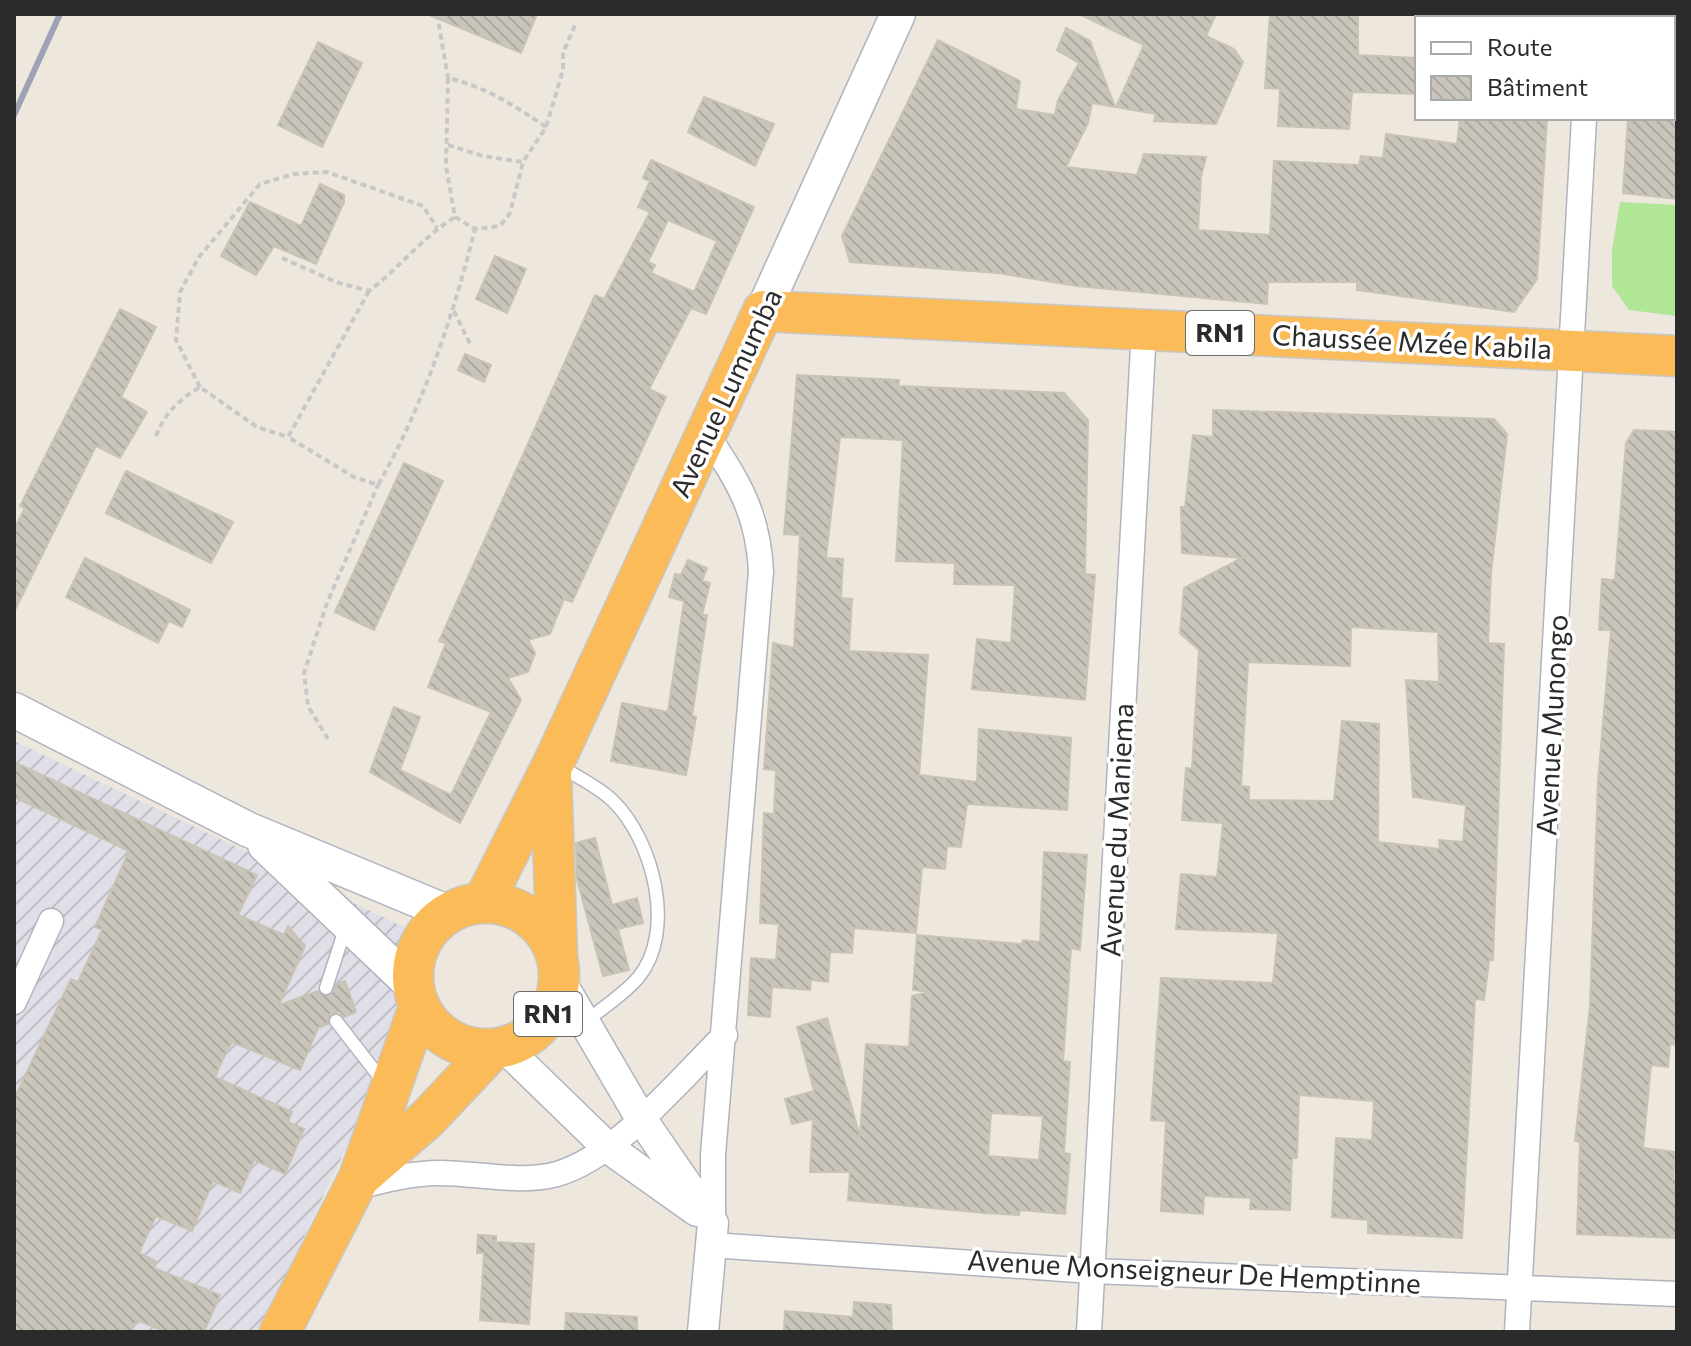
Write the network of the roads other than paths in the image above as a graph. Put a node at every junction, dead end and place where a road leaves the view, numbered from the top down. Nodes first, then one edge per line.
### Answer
1 (898, 14) edge
2 (1584, 120) edge
3 (763, 311) junction
4 (1144, 329) junction
5 (1573, 351) junction
6 (1677, 356) edge
7 (707, 434) junction
8 (14, 710) edge
9 (552, 766) junction
10 (247, 829) junction
11 (466, 908) junction
12 (51, 921) dead end
13 (347, 922) junction
14 (558, 970) junction
15 (326, 988) dead end
16 (416, 997) junction
17 (14, 1002) edge
18 (336, 1021) dead end
19 (586, 1021) junction
20 (725, 1035) junction
21 (499, 1048) junction
22 (389, 1089) junction
23 (640, 1117) junction
24 (607, 1147) junction
25 (356, 1183) junction
26 (712, 1234) junction
27 (1092, 1271) junction
28 (1520, 1287) junction
29 (1677, 1294) edge
30 (283, 1328) edge
31 (703, 1332) edge
32 (1089, 1332) edge
33 (1517, 1332) edge

1 - 3 main road, Avenue Lumumba
2 - 5 street, Avenue Munongo
3 - 4 highway, Chaussée Mzée Kabila / RN1
3 - 7 highway, Avenue Lumumba / RN1
4 - 5 highway, Chaussée Mzée Kabila / RN1
4 - 27 street, Avenue du Maniema
5 - 6 highway, Chaussée Mzée Kabila / RN1
5 - 28 street, Avenue Munongo
7 - 9 highway, Avenue Lumumba / RN1
7 - 20 street
8 - 10 main road
9 - 11 highway, Avenue Lumumba / RN1
9 - 14 highway, Avenue Lumumba / RN1
9 - 19 lane
10 - 11 main road
10 - 13 main road
11 - 14 highway, RN1
11 - 16 highway, Avenue Lumumba / RN1
12 - 17 street
13 - 15 lane
13 - 16 main road
14 - 19 street
14 - 21 highway, Avenue Lumumba / RN1
16 - 21 highway, RN1
16 - 22 highway, Avenue Lumumba / RN1
18 - 22 lane
19 - 23 street
20 - 23 street
20 - 26 street
21 - 24 street
21 - 25 highway, Avenue Lumumba / RN1
22 - 25 highway, Avenue Lumumba / RN1
23 - 24 street
23 - 26 street
24 - 25 street
24 - 26 street
25 - 30 highway, Avenue Lumumba / RN1
26 - 27 street, Avenue Monseigneur De Hemptinne
26 - 31 street
27 - 28 street, Avenue Monseigneur De Hemptinne
27 - 32 street, Avenue du Maniema
28 - 29 street, Avenue Monseigneur De Hemptinne
28 - 33 street, Avenue Munongo

